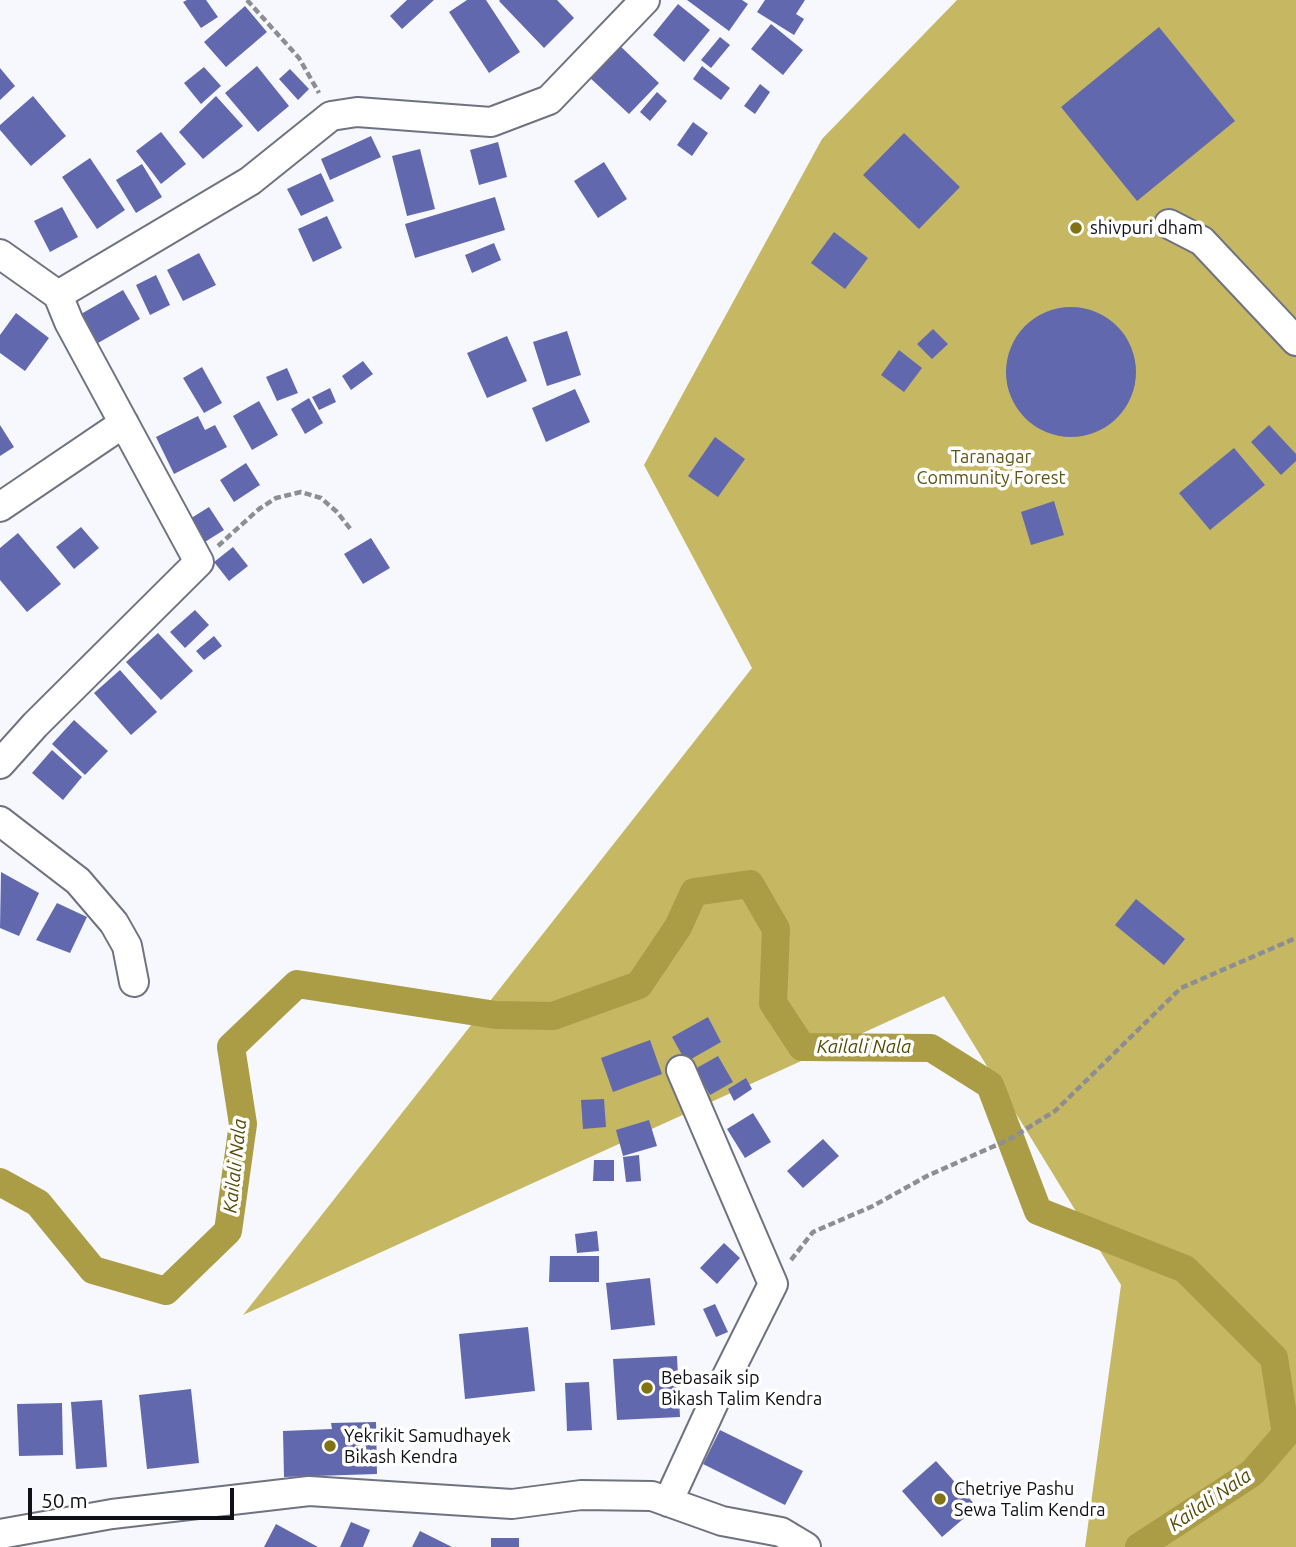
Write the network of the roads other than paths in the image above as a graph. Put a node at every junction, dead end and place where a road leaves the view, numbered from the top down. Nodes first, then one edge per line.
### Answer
1 (645, 0) edge
2 (1169, 224) dead end
3 (0, 254) edge
4 (58, 295) junction
5 (1296, 341) edge
6 (124, 423) junction
7 (0, 507) edge
8 (0, 764) edge
9 (0, 821) edge
10 (134, 982) dead end
11 (681, 1070) dead end
12 (668, 1502) junction
13 (0, 1534) edge
14 (806, 1547) edge

1 - 4 street
2 - 5 street
3 - 4 street
4 - 6 street
6 - 7 street
6 - 8 street
9 - 10 street
11 - 12 street
12 - 13 street
12 - 14 street

